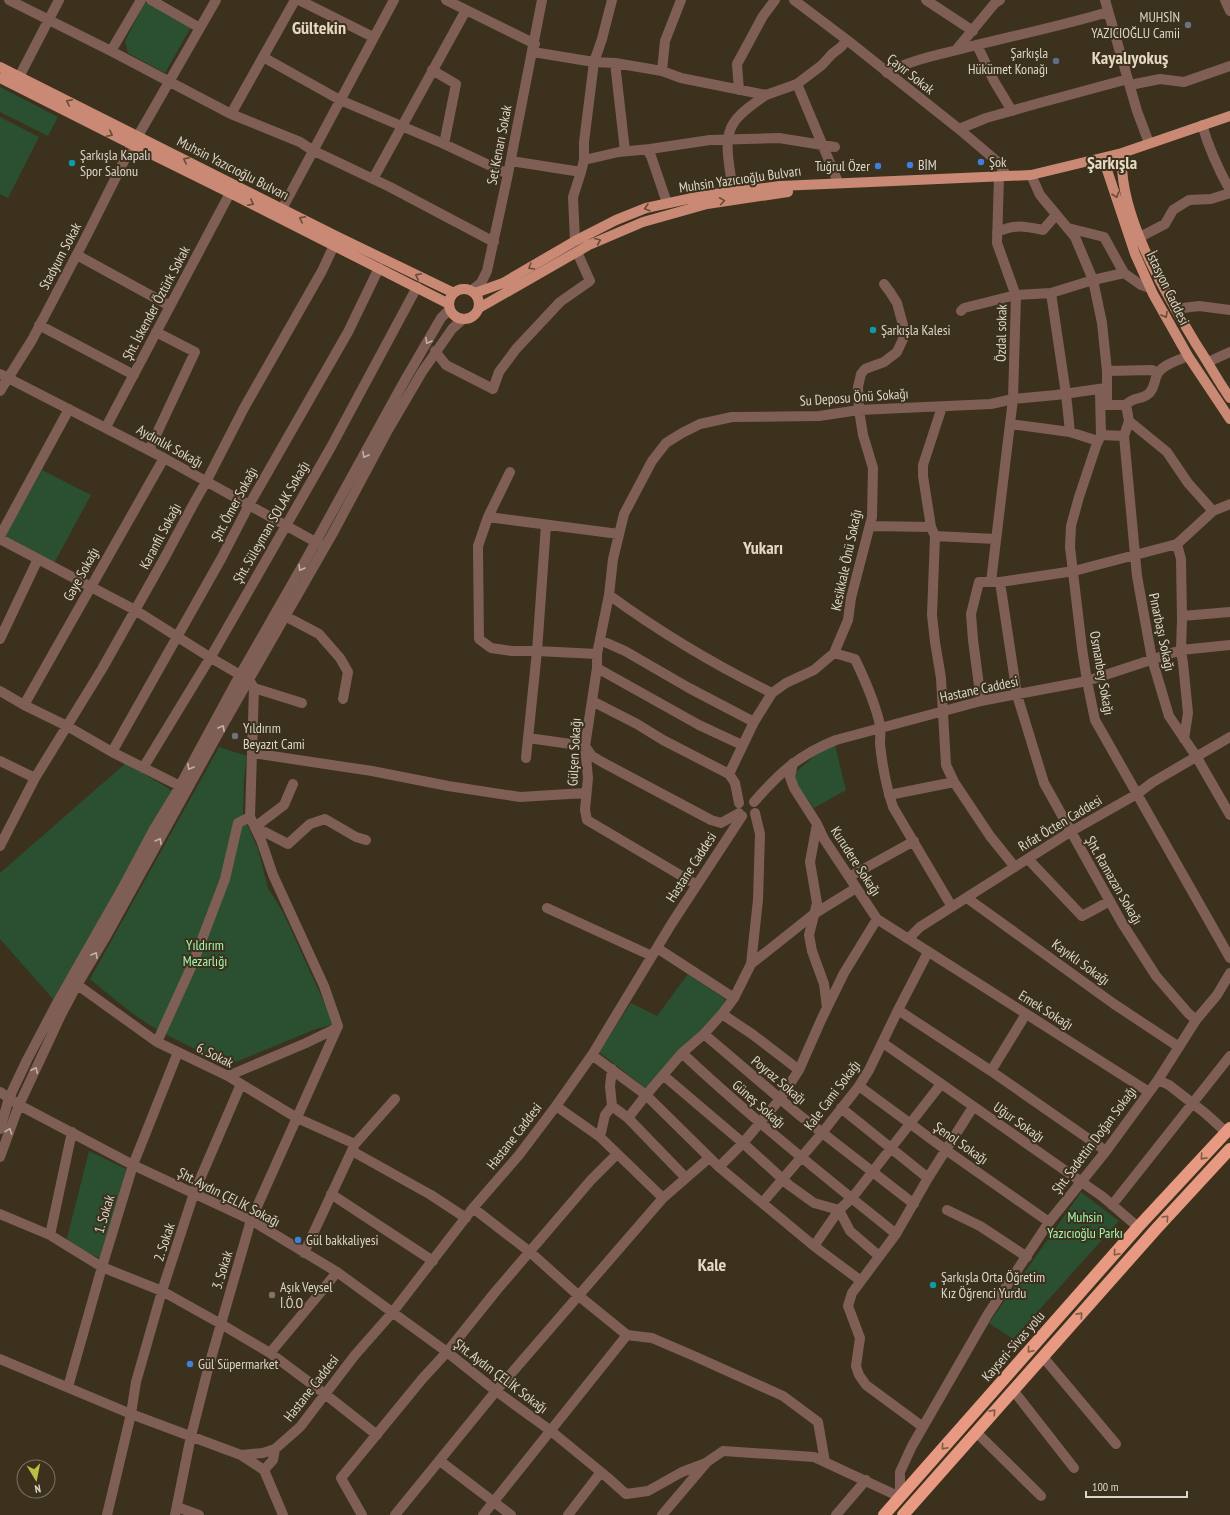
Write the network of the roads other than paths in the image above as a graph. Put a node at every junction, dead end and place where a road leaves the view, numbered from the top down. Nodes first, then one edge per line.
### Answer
1 (9, 0) edge
2 (59, 0) edge
3 (141, 0) edge
4 (151, 0) edge
5 (216, 0) edge
6 (295, 0) edge
7 (299, 0) edge
8 (394, 0) edge
9 (446, 0) edge
10 (542, 0) edge
11 (612, 0) edge
12 (681, 0) edge
13 (775, 0) edge
14 (926, 0) edge
15 (1105, 0) edge
16 (1224, 0) edge
17 (796, 1) edge
18 (995, 1) edge
19 (466, 10) junction
20 (1230, 11) edge
21 (1108, 12) junction
22 (48, 19) junction
23 (200, 28) junction
24 (973, 31) junction
25 (373, 37) junction
26 (847, 40) junction
27 (977, 45) junction
28 (534, 48) junction
29 (956, 50) junction
30 (111, 51) junction
31 (262, 57) junction
32 (594, 62) junction
33 (615, 63) junction
34 (1230, 66) edge
35 (0, 67) edge
36 (432, 70) junction
37 (662, 71) junction
38 (887, 73) junction
39 (19, 77) junction
40 (0, 78) edge
41 (170, 81) junction
42 (1129, 82) junction
43 (796, 84) junction
44 (739, 90) junction
45 (766, 95) junction
46 (340, 100) junction
47 (1012, 111) junction
48 (231, 114) junction
49 (1230, 116) edge
50 (1202, 125) junction
51 (403, 126) junction
52 (959, 129) junction
53 (138, 136) junction
54 (727, 140) junction
55 (444, 144) junction
56 (822, 144) junction
57 (1150, 144) junction
58 (133, 145) junction
59 (835, 146) dead end
60 (312, 150) junction
61 (647, 150) junction
62 (626, 151) junction
63 (1122, 153) junction
64 (1103, 158) junction
65 (584, 160) junction
66 (511, 161) junction
67 (581, 172) junction
68 (508, 174) junction
69 (1002, 175) junction
70 (1031, 175) junction
71 (373, 179) junction
72 (838, 182) junction
73 (1230, 190) edge
74 (733, 192) junction
75 (230, 193) junction
76 (1230, 193) edge
77 (667, 203) junction
78 (282, 209) junction
79 (1056, 214) junction
80 (1068, 228) junction
81 (997, 232) junction
82 (1140, 237) junction
83 (575, 241) junction
84 (336, 242) junction
85 (494, 242) junction
86 (577, 252) junction
87 (77, 255) junction
88 (379, 268) junction
89 (1124, 273) junction
90 (1093, 280) junction
91 (884, 284) dead end
92 (417, 287) junction
93 (1150, 288) junction
94 (454, 292) junction
95 (474, 292) junction
96 (1051, 293) junction
97 (1016, 295) junction
98 (170, 306) junction
99 (449, 307) junction
100 (479, 308) junction
101 (1175, 309) junction
102 (1230, 310) edge
103 (961, 311) dead end
104 (463, 319) junction
105 (40, 325) junction
106 (156, 332) junction
107 (435, 351) junction
108 (1230, 352) edge
109 (1188, 356) junction
110 (1208, 362) junction
111 (1107, 371) junction
112 (1158, 373) junction
113 (134, 375) junction
114 (4, 376) edge
115 (1103, 388) junction
116 (0, 391) edge
117 (1066, 394) junction
118 (1230, 398) edge
119 (1014, 399) junction
120 (1126, 406) junction
121 (942, 407) junction
122 (69, 409) junction
123 (860, 410) junction
124 (1230, 419) edge
125 (1129, 422) junction
126 (1010, 424) junction
127 (106, 427) junction
128 (1070, 432) junction
129 (1124, 436) junction
130 (1100, 438) junction
131 (149, 450) junction
132 (164, 458) junction
133 (510, 472) dead end
134 (206, 482) junction
135 (1230, 504) edge
136 (249, 505) junction
137 (1213, 511) junction
138 (488, 517) junction
139 (546, 525) junction
140 (870, 526) junction
141 (285, 527) junction
142 (933, 531) junction
143 (619, 534) junction
144 (0, 536) edge
145 (0, 539) edge
146 (995, 539) junction
147 (1177, 544) junction
148 (320, 545) junction
149 (1135, 555) junction
150 (38, 559) junction
151 (613, 559) joint
152 (1074, 571) junction
153 (995, 582) junction
154 (91, 587) junction
155 (609, 595) junction
156 (135, 610) junction
157 (1230, 612) edge
158 (285, 616) junction
159 (1182, 616) junction
160 (177, 637) junction
161 (0, 638) edge
162 (600, 640) junction
163 (1230, 645) edge
164 (1180, 650) junction
165 (537, 651) junction
166 (834, 653) junction
167 (596, 654) junction
168 (210, 658) junction
169 (1152, 659) junction
170 (597, 668) junction
171 (248, 681) junction
172 (1087, 681) junction
173 (0, 692) edge
174 (772, 693) junction
175 (1017, 695) junction
176 (343, 699) dead end
177 (592, 701) junction
178 (981, 701) junction
179 (302, 703) dead end
180 (24, 705) junction
181 (943, 710) junction
182 (754, 722) junction
183 (68, 726) junction
184 (880, 727) junction
185 (1230, 737) edge
186 (528, 738) junction
187 (1184, 739) junction
188 (742, 745) junction
189 (585, 746) junction
190 (112, 752) junction
191 (252, 754) junction
192 (1196, 756) junction
193 (526, 758) dead end
194 (0, 761) edge
195 (793, 763) junction
196 (143, 768) junction
197 (729, 774) junction
198 (35, 778) junction
199 (954, 782) junction
200 (293, 784) dead end
201 (183, 788) junction
202 (585, 793) junction
203 (1136, 794) junction
204 (889, 795) junction
205 (739, 802) junction
206 (754, 802) junction
207 (755, 813) junction
208 (740, 815) junction
209 (1230, 815) edge
210 (250, 817) junction
211 (817, 824) junction
212 (255, 828) junction
213 (1070, 832) junction
214 (1, 840) edge
215 (366, 840) dead end
216 (914, 841) junction
217 (1028, 859) junction
218 (1015, 867) junction
219 (848, 877) junction
220 (697, 885) junction
221 (856, 888) junction
222 (967, 898) junction
223 (1110, 901) junction
224 (952, 906) junction
225 (547, 908) dead end
226 (814, 914) junction
227 (877, 918) junction
228 (908, 939) junction
229 (654, 952) junction
230 (928, 952) junction
231 (1230, 958) edge
232 (751, 964) junction
233 (1230, 973) edge
234 (74, 982) junction
235 (734, 998) junction
236 (827, 1008) junction
237 (898, 1010) junction
238 (722, 1014) junction
239 (1026, 1014) junction
240 (1196, 1020) junction
241 (338, 1026) junction
242 (704, 1034) junction
243 (157, 1042) junction
244 (882, 1043) junction
245 (1179, 1047) junction
246 (178, 1052) junction
247 (682, 1053) junction
248 (592, 1055) junction
249 (1230, 1056) edge
250 (612, 1069) junction
251 (799, 1070) junction
252 (991, 1071) junction
253 (663, 1075) junction
254 (228, 1076) junction
255 (1158, 1080) junction
256 (241, 1084) junction
257 (941, 1084) junction
258 (859, 1086) junction
259 (1149, 1092) junction
260 (4, 1095) edge
261 (646, 1095) junction
262 (395, 1099) dead end
263 (780, 1099) junction
264 (1192, 1104) junction
265 (19, 1105) junction
266 (556, 1106) junction
267 (612, 1106) junction
268 (973, 1107) junction
269 (841, 1108) junction
270 (297, 1118) junction
271 (628, 1118) junction
272 (759, 1122) junction
273 (910, 1124) junction
274 (0, 1129) edge
275 (1228, 1130) edge
276 (72, 1132) junction
277 (822, 1133) junction
278 (600, 1137) junction
279 (743, 1143) junction
280 (353, 1148) junction
281 (891, 1149) junction
282 (1230, 1149) edge
283 (946, 1150) junction
284 (1106, 1151) junction
285 (617, 1154) junction
286 (0, 1157) edge
287 (709, 1158) junction
288 (801, 1158) junction
289 (133, 1165) junction
290 (719, 1167) junction
291 (873, 1172) junction
292 (686, 1178) junction
293 (928, 1178) junction
294 (783, 1180) junction
295 (1080, 1182) junction
296 (194, 1193) junction
297 (331, 1194) junction
298 (663, 1198) junction
299 (852, 1198) junction
300 (763, 1202) junction
301 (914, 1204) junction
302 (1112, 1205) junction
303 (473, 1208) junction
304 (838, 1210) junction
305 (947, 1210) dead end
306 (0, 1214) edge
307 (466, 1218) junction
308 (251, 1220) junction
309 (1049, 1222) junction
310 (1138, 1227) junction
311 (50, 1234) junction
312 (896, 1234) junction
313 (814, 1246) junction
314 (530, 1252) junction
315 (304, 1253) junction
316 (879, 1256) junction
317 (1027, 1257) junction
318 (433, 1261) junction
319 (102, 1267) junction
320 (337, 1272) junction
321 (861, 1282) junction
322 (162, 1291) junction
323 (579, 1296) junction
324 (392, 1313) junction
325 (221, 1324) junction
326 (627, 1335) junction
327 (447, 1352) junction
328 (270, 1353) junction
329 (1043, 1357) junction
330 (0, 1359) edge
331 (68, 1387) junction
332 (1013, 1390) junction
333 (496, 1391) junction
334 (325, 1394) junction
335 (131, 1414) junction
336 (923, 1427) junction
337 (551, 1431) junction
338 (976, 1432) junction
339 (377, 1435) junction
340 (191, 1436) junction
341 (1116, 1444) dead end
342 (275, 1449) junction
343 (241, 1455) junction
344 (440, 1461) junction
345 (707, 1462) junction
346 (826, 1462) junction
347 (1074, 1468) dead end
348 (264, 1470) junction
349 (601, 1472) junction
350 (866, 1480) junction
351 (1040, 1496) dead end
352 (900, 1497) junction
353 (494, 1502) junction
354 (176, 1511) edge
355 (107, 1515) edge
356 (199, 1515) edge
357 (283, 1515) edge
358 (362, 1515) edge
359 (396, 1515) edge
360 (483, 1515) edge
361 (511, 1515) edge
362 (568, 1515) edge
363 (662, 1515) edge
364 (836, 1515) edge
365 (884, 1515) edge
366 (903, 1515) edge

1 - 22 street
2 - 22 street
3 - 30 street
4 - 23 street
5 - 23 street, Stadyum Sokak
6 - 31 street
7 - 25 street
8 - 25 street
9 - 19 street
10 - 28 street, Set Kenarı Sokak
11 - 32 street
12 - 37 street
13 - 44 street
14 - 24 street
15 - 21 street
16 - 20 street
17 - 26 street, Çayır Sokak
18 - 24 street
19 - 28 street
19 - 36 street
21 - 27 street
21 - 42 street
22 - 30 street
22 - 39 street
23 - 41 street, Stadyum Sokak
24 - 29 street
25 - 46 street
26 - 38 street, Çayır Sokak
26 - 43 street
27 - 29 street
27 - 47 street
28 - 32 street
28 - 66 street, Set Kenarı Sokak
29 - 38 street
30 - 41 street
31 - 46 street
31 - 48 street
32 - 33 street
32 - 65 street
33 - 37 street
33 - 62 street
34 - 42 street
35 - 39 main road, Muhsin Yazıcıoğlu Bulvarı
36 - 51 street
36 - 55 street
37 - 44 street
38 - 52 street, Çayır Sokak
53 -> 39 main road, Muhsin Yazıcıoğlu Bulvarı
40 -> 58 main road, Muhsin Yazıcıoğlu Bulvarı
41 - 48 street
41 - 53 street, Stadyum Sokak
42 - 47 street
42 - 57 street
43 - 45 street
43 - 56 street
44 - 45 street
45 - 54 street
46 - 51 street
46 - 60 street
47 - 52 street
48 - 60 street
49 - 50 main road
50 - 57 main road
50 - 73 street
51 - 55 street
51 - 71 street
52 - 69 street, Çayır Sokak
53 - 58 street, Stadyum Sokak
78 -> 53 main road, Muhsin Yazıcıoğlu Bulvarı
54 - 56 street
54 - 61 street
54 - 74 street
55 - 68 street
56 - 59 street
56 - 72 street
57 - 63 main road
58 - 75 main road, Muhsin Yazıcıoğlu Bulvarı
58 - 87 street, Stadyum Sokak
60 - 71 street
60 - 78 street
61 - 62 street
61 - 77 street
62 - 65 street
63 - 64 main road
63 - 82 main road, İstasyon Caddesi
64 - 70 main road
64 -> 93 main road, İstasyon Caddesi
65 - 67 street
66 - 67 street
66 - 68 street, Set Kenarı Sokak
67 - 83 street
68 - 85 street, Set Kenarı Sokak
69 - 70 main road
69 - 72 main road
69 - 81 street, Özdal sokak
70 - 79 street
71 - 85 street
72 - 74 main road, Muhsin Yazıcıoğlu Bulvarı
86 -> 72 main road, Muhsin Yazıcıoğlu Bulvarı
74 - 77 main road, Muhsin Yazıcıoğlu Bulvarı
75 -> 84 main road, Muhsin Yazıcıoğlu Bulvarı
75 - 98 street, Şht. İskender Öztürk Sokak
76 - 82 street
77 -> 83 main road, Muhsin Yazıcıoğlu Bulvarı
84 -> 78 main road, Muhsin Yazıcıoğlu Bulvarı
79 - 80 street
79 - 81 street
80 - 89 street
80 - 90 street
81 - 97 street, Özdal sokak
82 - 101 main road, İstasyon Caddesi
83 -> 95 main road, Muhsin Yazıcıoğlu Bulvarı
84 - 88 main road, Muhsin Yazıcıoğlu Bulvarı
94 -> 84 main road, Muhsin Yazıcıoğlu Bulvarı
84 - 134 street, Karanfil Sokağı
85 - 95 street, Set Kenarı Sokak
86 - 100 main road, Muhsin Yazıcıoğlu Bulvarı
86 - 107 street
87 - 98 street
87 - 105 street, Stadyum Sokak
88 - 92 main road, Muhsin Yazıcıoğlu Bulvarı
88 - 136 street, Şht. Ömer Sokağı
89 - 90 street
89 - 93 street
90 - 96 street
90 - 111 street
91 - 123 street, Kesikkale Önü Sokağı
92 - 99 main road, Muhsin Yazıcıoğlu Bulvarı
92 - 141 street, Şht. Süleyman SOLAK Sokağı
93 -> 109 main road, İstasyon Caddesi
94 - 95 main road
94 - 99 main road
95 - 100 main road
96 - 97 street
96 - 117 street
97 - 103 street
97 - 119 street, Özdal sokak
98 - 106 street, Şht. İskender Öztürk Sokak
99 - 104 main road
99 -> 148 street
100 - 104 main road
101 - 102 street
101 - 110 main road, İstasyon Caddesi
104 - 107 street
105 - 113 street
105 - 114 street, Stadyum Sokak
106 - 113 street, Şht. İskender Öztürk Sokak
106 - 131 street
107 - 148 street
108 - 110 street
109 - 112 street
109 - 124 main road, İstasyon Caddesi
110 - 118 main road, İstasyon Caddesi
111 - 112 street
111 - 115 street
112 - 120 street
113 - 127 street, Şht. İskender Öztürk Sokak
114 - 116 street, Stadyum Sokak
114 - 122 street, Aydınlık Sokağı
115 - 117 street, Su Deposu Önü Sokağı
115 - 120 street
115 - 130 street
117 - 119 street, Su Deposu Önü Sokağı
117 - 128 street
119 - 121 street, Su Deposu Önü Sokağı
119 - 126 street, Özdal sokak
120 - 125 street
121 - 123 street, Su Deposu Önü Sokağı
121 - 142 street
122 - 127 street, Aydınlık Sokağı
122 - 144 street
123 - 140 street, Kesikkale Önü Sokağı
123 - 143 street, Su Deposu Önü Sokağı
125 - 129 street
125 - 137 street
126 - 128 street
126 - 146 street, Özdal sokak
127 - 131 street, Aydınlık Sokağı
128 - 130 street
129 - 130 street
129 - 149 street, Pınarbaşı Sokağı
130 - 152 street, Osmanbey Sokağı
131 - 132 street, Aydınlık Sokağı
132 - 134 street, Aydınlık Sokağı
132 - 154 street, Gaye Sokağı
133 - 138 street
134 - 136 street, Aydınlık Sokağı
134 - 156 street, Karanfil Sokağı
135 - 137 street
136 - 141 street, Aydınlık Sokağı
136 - 160 street, Şht. Ömer Sokağı
137 - 147 street
138 - 139 street
138 - 165 street
139 - 143 street
139 - 165 street
140 - 142 street
140 - 166 street, Kesikkale Önü Sokağı
141 - 148 street, Aydınlık Sokağı
141 - 168 street, Şht. Süleyman SOLAK Sokağı
142 - 146 street
142 - 181 street
143 - 151 street, Su Deposu Önü Sokağı
145 - 150 street
146 - 153 street, Şht. Ramazan Sokağı
147 - 149 street
147 - 159 street
148 - 158 street
148 -> 171 street
149 - 152 street
149 - 169 street, Pınarbaşı Sokağı
150 - 154 street
150 - 161 street
151 - 155 street, Gülşen Sokağı
152 - 153 street
152 - 172 street, Osmanbey Sokağı
153 - 175 street, Şht. Ramazan Sokağı
153 - 178 street
154 - 156 street
154 - 180 street, Gaye Sokağı
155 - 162 street, Gülşen Sokağı
155 - 174 street
156 - 160 street
156 - 183 street, Karanfil Sokağı
157 - 159 street
158 - 171 street
158 - 176 street
159 - 164 street
160 - 168 street
160 - 190 street, Şht. Ömer Sokağı
162 - 167 street, Gülşen Sokağı
162 - 182 street
163 - 164 street, Hastane Caddesi
164 - 169 street, Hastane Caddesi
164 - 187 street
165 - 167 street
165 - 186 street
166 - 174 street
166 - 184 street
167 - 170 street, Gülşen Sokağı
168 - 171 street
168 - 196 street, Şht. Süleyman SOLAK Sokağı
169 - 172 street, Hastane Caddesi
169 - 187 street, Pınarbaşı Sokağı
170 - 177 street, Gülşen Sokağı
170 - 188 street
171 - 179 street
171 - 191 street
171 - 201 street
172 - 175 street, Hastane Caddesi
172 - 203 street, Osmanbey Sokağı
173 - 180 street
174 - 182 street
175 - 178 street, Hastane Caddesi
175 - 213 street, Şht. Ramazan Sokağı
177 - 189 street, Gülşen Sokağı
177 - 197 street
178 - 181 street, Hastane Caddesi
180 - 183 street
181 - 184 street, Hastane Caddesi
181 - 199 street
182 - 188 street
183 - 190 street
183 - 198 street, Karanfil Sokağı
184 - 195 street, Hastane Caddesi
184 - 204 street
185 - 192 street, Rıfat Öcten Caddesi
186 - 189 street
186 - 193 street
187 - 192 street, Pınarbaşı Sokağı
188 - 197 street
189 - 202 street, Gülşen Sokağı
189 - 208 street
190 - 196 street
191 - 202 street
191 - 210 street
192 - 203 street, Rıfat Öcten Caddesi
192 - 209 street, Pınarbaşı Sokağı
194 - 198 street
195 - 206 street, Hastane Caddesi
195 - 211 street, Kurudere Sokağı
196 - 201 street
197 - 205 street
198 - 214 street, Karanfil Sokağı
199 - 204 street
199 - 218 street
200 - 212 street
201 - 234 street
202 - 220 street, Gülşen Sokağı
203 - 213 street, Rıfat Öcten Caddesi
203 - 231 street, Osmanbey Sokağı
204 - 216 street
205 - 206 street
205 - 208 street
206 - 207 street
207 - 208 street
207 - 232 street
208 - 220 street, Hastane Caddesi
210 - 212 street
210 - 243 street
211 - 219 street, Kurudere Sokağı
211 - 226 street
212 - 215 street
212 - 241 street
213 - 217 street, Rıfat Öcten Caddesi
213 - 223 street, Şht. Ramazan Sokağı
216 - 219 street
216 - 224 street
217 - 218 street, Rıfat Öcten Caddesi
217 - 223 street
218 - 222 street, Rıfat Öcten Caddesi
219 - 221 street, Kurudere Sokağı
220 - 229 street, Hastane Caddesi
221 - 226 street
221 - 227 street, Kurudere Sokağı
222 - 224 street, Rıfat Öcten Caddesi
222 - 245 street, Kayıklı Sokağı
223 - 240 street, Şht. Ramazan Sokağı
224 - 228 street, Rıfat Öcten Caddesi
225 - 229 street
226 - 232 street
226 - 236 street
227 - 228 street, Kurudere Sokağı
227 - 236 street
228 - 230 street, Kurudere Sokağı
229 - 235 street
229 - 248 street, Hastane Caddesi
230 - 237 street, Kale Cami Sokağı
230 - 239 street, Emek Sokağı
232 - 235 street
233 - 240 street, Şht. Sadettin Doğan Sokağı
234 - 243 street, 6. Sokak
234 - 260 street
265 -> 234 street
235 - 238 street
236 - 251 street
237 - 244 street, Kale Cami Sokağı
237 - 252 street
238 - 242 street
238 - 251 street
239 - 252 street
239 - 259 street, Emek Sokağı
240 - 245 street, Şht. Sadettin Doğan Sokağı
241 - 254 street
241 - 270 street, 3. Sokak
242 - 247 street
242 - 263 street, Poyraz Sokağı
243 - 246 street, 6. Sokak
244 - 257 street, Uğur Sokağı
244 - 258 street, Kale Cami Sokağı
245 - 255 street, Şht. Sadettin Doğan Sokağı
246 - 254 street, 6. Sokak
246 - 289 street, 1. Sokak
247 - 253 street
247 - 272 street, Güneş Sokağı
248 - 250 street
248 - 266 street, Hastane Caddesi
249 - 264 street
250 - 261 street
250 - 267 street
251 - 263 street
252 - 284 street
253 - 261 street
253 - 279 street
254 - 256 street, 6. Sokak
255 - 259 street, Şht. Sadettin Doğan Sokağı
255 - 264 street
256 - 270 street, 6. Sokak
256 - 296 street, 2. Sokak
257 - 268 street, Uğur Sokağı
257 - 273 street
258 - 269 street, Kale Cami Sokağı
258 - 273 street, Şenol Sokağı
259 - 284 street, Şht. Sadettin Doğan Sokağı
260 - 265 street, Şht. Aydın ÇELİK Sokağı
260 - 274 street
261 - 271 street
261 - 287 street
262 - 280 street
263 - 272 street
263 - 277 street, Poyraz Sokağı
264 - 275 street
264 - 302 street
265 - 276 street, Şht. Aydın ÇELİK Sokağı
286 -> 265 street
266 - 278 street
266 - 303 street, Hastane Caddesi
267 - 271 street
267 - 278 street
268 - 283 street
268 - 295 street, Uğur Sokağı
269 - 277 street, Kale Cami Sokağı
269 - 281 street
270 - 280 street, 6. Sokak
270 - 308 street, 3. Sokak
271 - 292 street
272 - 279 street
272 - 288 street, Güneş Sokağı
273 - 281 street
273 - 283 street, Şenol Sokağı
275 -> 310 highway, Kayseri-Sivas yolu
276 - 289 street, Şht. Aydın ÇELİK Sokağı
276 - 311 street
277 - 288 street, Kale Cami Sokağı
277 - 291 street, Poyraz Sokağı
278 - 285 street
279 - 290 street
279 - 294 street
280 - 297 street
280 - 307 street, 6. Sokak
281 - 291 street
281 - 293 street
329 -> 282 highway, Kayseri-Sivas yolu
283 - 293 street
283 - 309 street, Şenol Sokağı
284 - 295 street, Şht. Sadettin Doğan Sokağı
285 - 298 street
285 - 314 street
287 - 290 street
287 - 292 street
288 - 294 street, Kale Cami Sokağı
288 - 299 street, Güneş Sokağı
289 - 296 street, Şht. Aydın ÇELİK Sokağı
289 - 319 street, 1. Sokak
290 - 300 street
291 - 299 street
291 - 301 street, Poyraz Sokağı
292 - 298 street
293 - 301 street
294 - 300 street, Kale Cami Sokağı
294 - 304 street
295 - 302 street, Uğur Sokağı
295 - 309 street, Şht. Sadettin Doğan Sokağı
296 - 308 street, Şht. Aydın ÇELİK Sokağı
296 - 322 street, 2. Sokak
297 - 315 street
297 - 318 street
298 - 323 street
299 - 304 street
299 - 312 street, Güneş Sokağı
300 - 313 street
301 - 312 street
302 - 310 street, Uğur Sokağı
303 - 307 street, Hastane Caddesi
303 - 314 street
304 - 313 street
304 - 316 street
305 - 317 street
306 - 311 street
307 - 318 street, Hastane Caddesi
308 - 315 street, Şht. Aydın ÇELİK Sokağı
308 - 325 street, 3. Sokak
309 - 317 street, Şht. Sadettin Doğan Sokağı
310 -> 352 highway, Kayseri-Sivas yolu
311 - 319 street
312 - 316 street
313 - 321 street
314 - 323 street
314 - 327 street
315 - 320 street, Şht. Aydın ÇELİK Sokağı
316 - 321 street
317 - 336 street, Şht. Sadettin Doğan Sokağı
318 - 324 street, Hastane Caddesi
319 - 322 street
319 - 331 street, 1. Sokak
320 - 324 street, Şht. Aydın ÇELİK Sokağı
320 - 328 street
321 - 336 street
322 - 325 street
322 - 335 street, 2. Sokak
323 - 326 street
323 - 333 street
324 - 327 street, Şht. Aydın ÇELİK Sokağı
324 - 334 street, Hastane Caddesi
325 - 328 street
325 - 340 street, 3. Sokak
326 - 337 street
326 - 346 street
327 - 333 street, Şht. Aydın ÇELİK Sokağı
327 - 339 street
328 - 334 street
329 - 332 highway, Kayseri-Sivas yolu
329 - 341 street
330 - 331 street
331 - 335 street
338 -> 332 highway, Kayseri-Sivas yolu
332 - 347 street
333 - 337 street, Şht. Aydın ÇELİK Sokağı
333 - 344 street
334 - 339 street
334 - 342 street, Hastane Caddesi
335 - 340 street
335 - 355 street, 2. Sokak
336 - 352 street, Şht. Sadettin Doğan Sokağı
337 - 349 street, Şht. Aydın ÇELİK Sokağı
337 - 353 street
338 - 351 street
338 - 366 highway, Kayseri-Sivas yolu
339 - 358 street
340 - 343 street
340 - 354 street, 3. Sokak
342 - 343 street
342 - 348 street
343 - 348 street
344 - 353 street
344 - 359 street
345 - 346 street
345 - 349 street, Şht. Aydın ÇELİK Sokağı
345 - 363 street
346 - 350 street
348 - 357 street
349 - 362 street
350 - 352 street
350 - 364 street
352 - 365 highway, Kayseri-Sivas yolu
353 - 360 street
353 - 361 street
354 - 356 street

